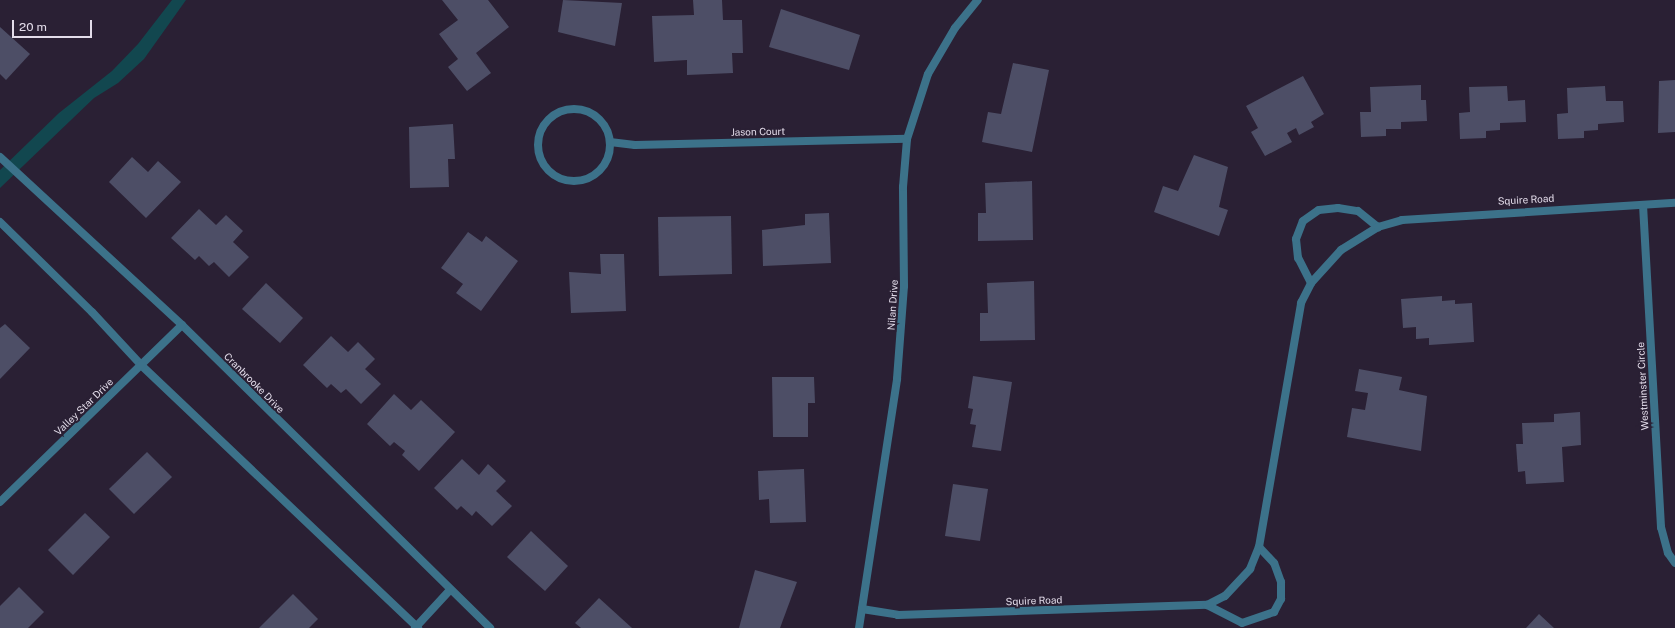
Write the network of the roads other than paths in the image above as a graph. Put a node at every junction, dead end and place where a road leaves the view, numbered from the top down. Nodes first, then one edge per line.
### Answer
1 (978, 0) edge
2 (907, 139) junction
3 (610, 142) junction
4 (0, 157) edge
5 (1675, 203) edge
6 (1643, 204) junction
7 (0, 222) edge
8 (1378, 227) junction
9 (1311, 283) junction
10 (182, 325) junction
11 (141, 365) junction
12 (0, 502) edge
13 (1259, 547) junction
14 (1675, 563) edge
15 (450, 590) junction
16 (1207, 605) junction
17 (862, 609) junction
18 (416, 628) edge
19 (490, 628) edge
20 (858, 628) edge

1 - 2 street, Nilan Drive
2 - 3 street, Jason Court
2 - 17 street, Nilan Drive
3 - 3 street
4 - 10 street, Cranbrooke Drive
5 - 6 street, Squire Road
6 - 8 street, Squire Road
6 - 14 street, Westminster Circle
7 - 11 street
8 - 9 street, Squire Road
8 - 9 street
9 - 13 street, Squire Road
10 - 11 street, Valley Star Drive
10 - 15 street, Cranbrooke Drive
11 - 12 street, Valley Star Drive
11 - 18 street
13 - 16 street, Squire Road
13 - 16 street, Squire Road
15 - 18 street
15 - 19 street, Cranbrooke Drive
16 - 17 street, Squire Road
17 - 20 street, Nilan Drive

